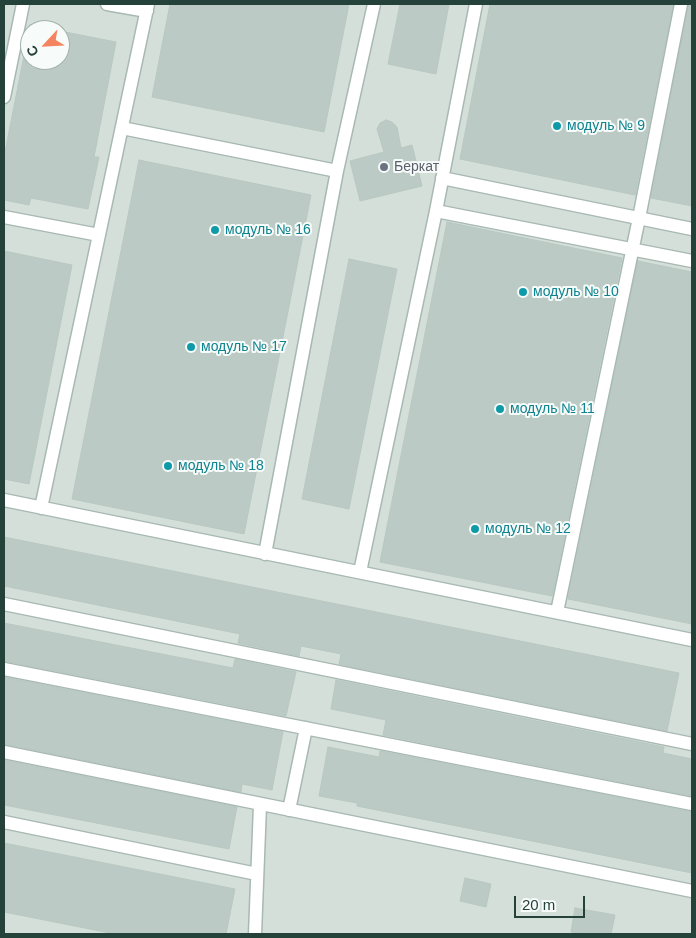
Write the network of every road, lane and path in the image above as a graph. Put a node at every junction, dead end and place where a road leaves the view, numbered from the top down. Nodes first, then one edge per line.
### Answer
1 (23, 4) edge
2 (107, 4) edge
3 (374, 4) edge
4 (476, 4) edge
5 (681, 4) edge
6 (147, 8) edge
7 (4, 97) edge
8 (122, 128) junction
9 (337, 171) junction
10 (442, 178) junction
11 (436, 211) junction
12 (4, 217) edge
13 (639, 218) junction
14 (692, 229) edge
15 (99, 235) junction
16 (633, 250) junction
17 (692, 261) edge
18 (4, 500) edge
19 (41, 508) junction
20 (265, 554) junction
21 (360, 572) junction
22 (4, 604) edge
23 (557, 612) junction
24 (692, 640) edge
25 (4, 669) edge
26 (306, 728) junction
27 (692, 744) edge
28 (4, 752) edge
29 (692, 804) edge
30 (260, 805) junction
31 (289, 810) junction
32 (4, 822) edge
33 (257, 874) junction
34 (692, 891) edge
35 (255, 934) edge

1 - 7 lane
2 - 6 lane
3 - 9 lane
4 - 10 lane
5 - 13 lane
6 - 8 lane
8 - 9 lane
8 - 15 lane
9 - 20 lane
10 - 11 lane
10 - 13 lane
11 - 16 lane
11 - 21 lane
12 - 15 lane
13 - 14 lane
13 - 16 lane
15 - 19 lane
16 - 17 lane
16 - 23 lane
18 - 19 lane
19 - 20 lane
20 - 21 lane
21 - 23 lane
22 - 27 lane
23 - 24 lane
25 - 26 lane
26 - 29 lane
26 - 31 lane
28 - 30 lane
30 - 31 lane
30 - 33 lane
31 - 34 lane
32 - 33 lane
33 - 35 lane

